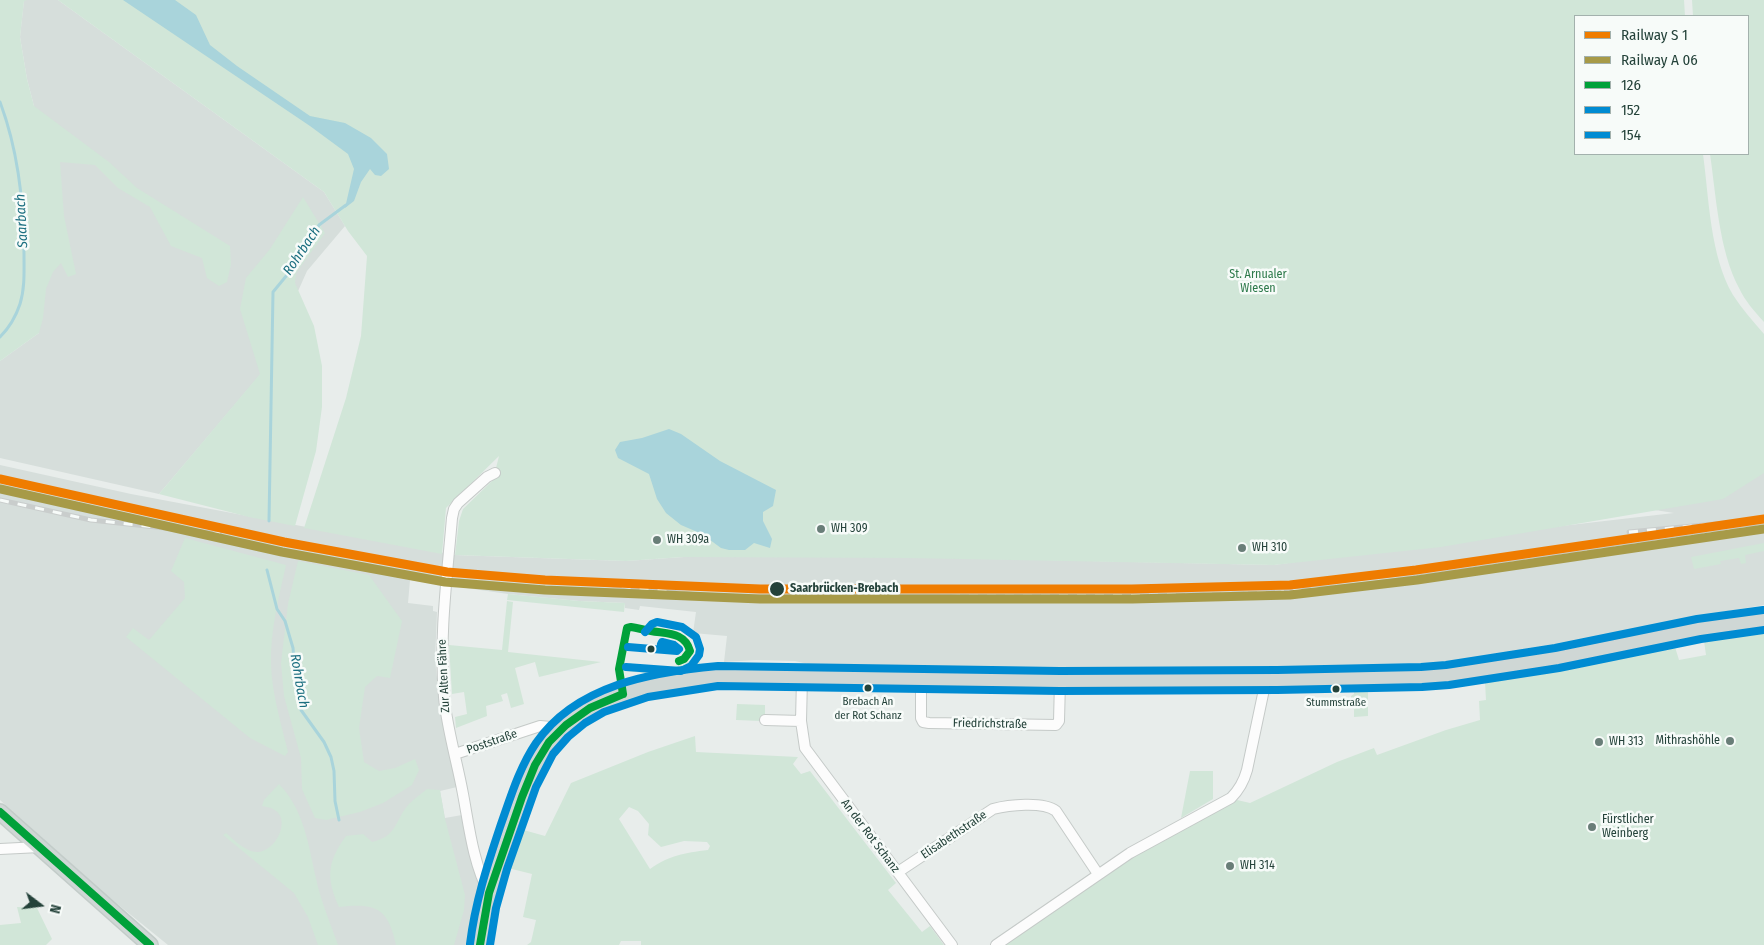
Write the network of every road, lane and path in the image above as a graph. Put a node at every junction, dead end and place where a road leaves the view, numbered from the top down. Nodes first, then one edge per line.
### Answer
1 (495, 473) dead end
2 (1764, 620) edge
3 (802, 678) junction
4 (921, 679) junction
5 (1266, 680) junction
6 (1060, 681) junction
7 (765, 720) dead end
8 (801, 721) junction
9 (558, 731) junction
10 (455, 754) junction
11 (0, 812) edge
12 (40, 847) junction
13 (0, 849) edge
14 (898, 872) junction
15 (1098, 874) junction
16 (489, 893) junction
17 (150, 945) edge
18 (480, 945) edge
19 (952, 945) edge
20 (996, 945) edge

1 - 10 street, Zur Alten Fähre
2 - 5 main road
3 - 4 main road
3 - 8 street, An der Rot Schanz
3 - 9 main road
4 - 6 main road
4 - 6 street, Friedrichstraße
5 - 6 main road
5 - 15 street
7 - 8 street
8 - 14 street, An der Rot Schanz
9 - 10 street, Poststraße
9 - 16 main road
10 - 16 street, Zur Alten Fähre
11 - 12 main road
12 - 13 street
12 - 17 main road
14 - 15 street, Elisabethstraße
14 - 19 street, An der Rot Schanz
15 - 20 street
16 - 18 main road

